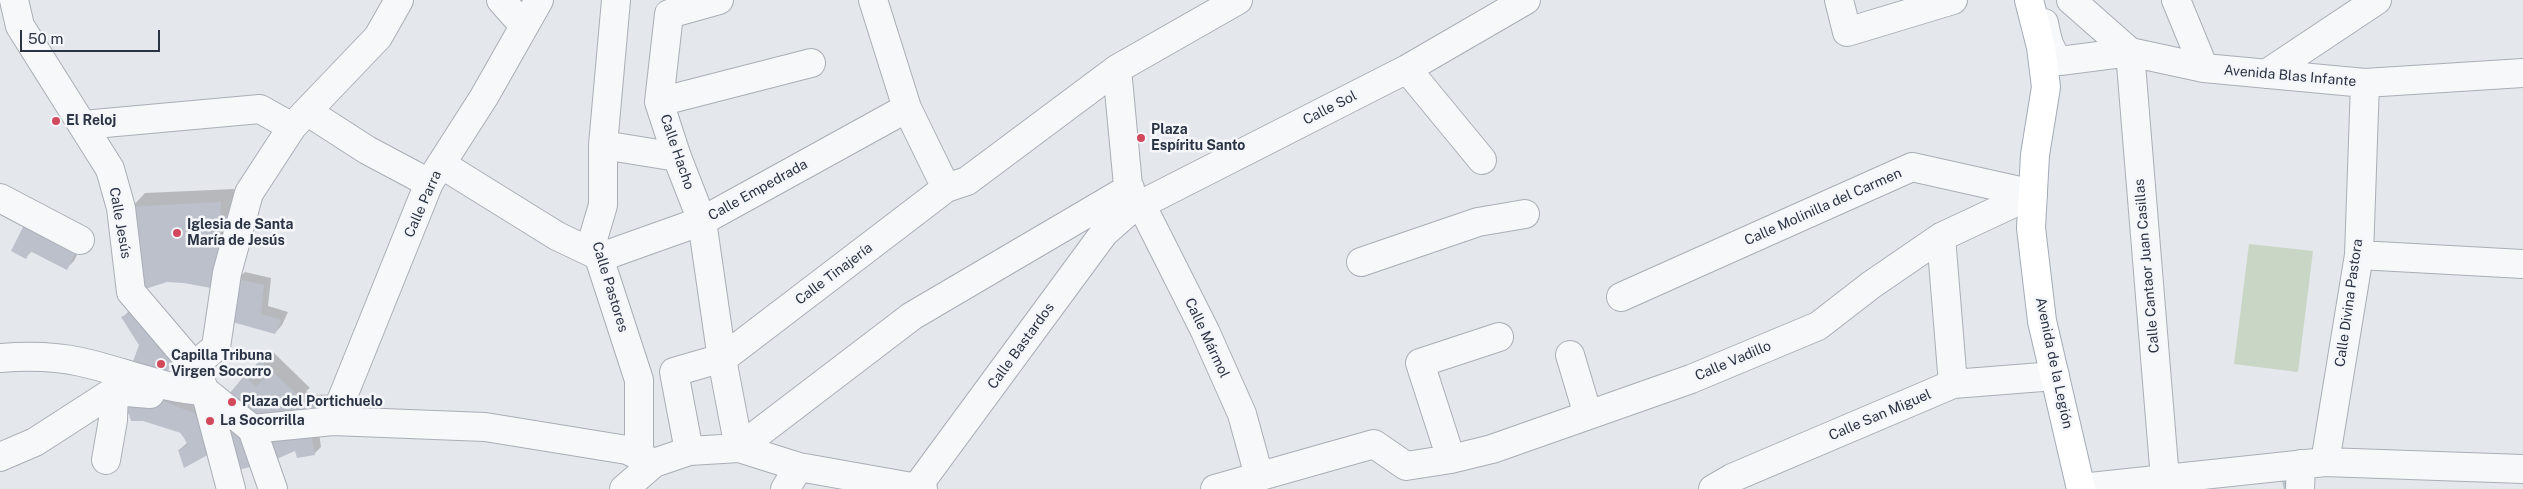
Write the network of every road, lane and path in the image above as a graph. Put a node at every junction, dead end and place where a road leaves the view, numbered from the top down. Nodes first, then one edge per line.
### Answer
1 (14, 0) edge
2 (399, 0) edge
3 (501, 0) edge
4 (539, 0) edge
5 (616, 0) edge
6 (719, 0) edge
7 (873, 0) edge
8 (1238, 0) edge
9 (1839, 0) edge
10 (1953, 0) edge
11 (2071, 0) edge
12 (2176, 0) edge
13 (2376, 0) edge
14 (1509, 4) edge
15 (2032, 4) edge
16 (524, 26) junction
17 (2130, 52) junction
18 (2060, 61) junction
19 (811, 63) dead end
20 (2204, 68) junction
21 (1117, 69) junction
22 (1407, 69) junction
23 (2523, 73) edge
24 (2266, 74) junction
25 (2365, 83) junction
26 (2046, 87) junction
27 (660, 102) junction
28 (907, 108) junction
29 (300, 119) junction
30 (83, 125) junction
31 (603, 146) junction
32 (677, 157) junction
33 (1482, 160) dead end
34 (435, 173) junction
35 (946, 188) junction
36 (2033, 194) junction
37 (0, 198) edge
38 (1134, 201) junction
39 (1525, 214) dead end
40 (702, 221) junction
41 (1941, 237) junction
42 (80, 240) dead end
43 (2359, 256) junction
44 (601, 257) junction
45 (1361, 262) dead end
46 (2523, 264) edge
47 (1621, 297) dead end
48 (1499, 337) dead end
49 (1570, 354) dead end
50 (0, 358) edge
51 (717, 360) junction
52 (194, 366) junction
53 (2055, 376) junction
54 (1953, 384) junction
55 (114, 391) junction
56 (191, 391) junction
57 (1588, 415) junction
58 (333, 421) junction
59 (252, 429) junction
60 (739, 448) junction
61 (689, 451) junction
62 (0, 457) edge
63 (647, 459) junction
64 (1451, 459) junction
65 (106, 460) dead end
66 (2523, 469) edge
67 (2308, 472) edge
68 (1259, 476) junction
69 (792, 478) edge
70 (2489, 478) edge
71 (2165, 479) junction
72 (2523, 480) edge
73 (1726, 485) edge
74 (920, 488) edge
75 (2081, 488) edge
76 (231, 489) edge
77 (273, 489) edge
78 (624, 489) edge
79 (1215, 489) edge
80 (2502, 489) edge

1 - 30 street, Calle Jesús
2 - 29 street
3 - 16 street
4 - 16 street, Calle Parra
5 - 31 street, Calle Pastores
6 - 27 street, Calle Hacho
7 - 28 street
8 - 21 street, Calle Tinajería
9 - 10 street
11 - 17 street
12 - 20 street
13 - 24 street
14 - 22 street, Calle Sol
15 - 18 main road, Avenida de la Legión
15 - 26 main road, Avenida de la Legión
16 - 34 street, Calle Parra
17 - 18 street, Avenida Blas Infante
17 - 20 street, Avenida Blas Infante
17 - 71 street, Calle Cantaor Juan Casillas
18 - 26 main road, Avenida de la Legión
19 - 27 street
20 - 24 street, Avenida Blas Infante
21 - 35 street, Calle Tinajería
21 - 38 street
22 - 33 street
22 - 38 street, Calle Sol
23 - 25 street, Avenida Blas Infante
24 - 25 street, Avenida Blas Infante
25 - 43 street, Calle Divina Pastora
26 - 36 main road, Avenida de la Legión
27 - 32 street, Calle Hacho
28 - 35 street
28 - 40 street, Calle Empedrada
29 - 30 street
29 - 34 street
29 - 52 street
30 - 52 street, Calle Jesús
31 - 32 street
31 - 44 street, Calle Pastores
32 - 40 street, Calle Hacho
34 - 44 street
34 - 58 street, Calle Parra
35 - 51 street, Calle Tinajería
36 - 41 street, Calle Vadillo
36 - 47 street, Calle Molinilla del Carmen
36 - 53 main road, Avenida de la Legión
37 - 42 street
38 - 60 street
38 - 68 street, Calle Mármol
38 - 74 street, Calle Bastardos
39 - 45 street
40 - 44 street, Calle Empedrada
40 - 51 street, Calle Hacho
41 - 54 street
41 - 57 street, Calle Vadillo
43 - 46 street
43 - 67 street, Calle Divina Pastora
44 - 63 street, Calle Pastores
48 - 64 street
49 - 57 street
50 - 56 street
51 - 60 street, Calle Hacho
51 - 61 street
52 - 56 street
53 - 54 street, Calle San Miguel
53 - 75 main road, Avenida de la Legión
54 - 73 street, Calle San Miguel
55 - 56 street
55 - 62 street
55 - 65 street
56 - 59 street
56 - 76 street
57 - 64 street, Calle Vadillo
58 - 59 street
58 - 63 street
59 - 77 street
60 - 61 street
60 - 69 street
61 - 63 street
63 - 78 street
64 - 68 street, Calle Vadillo
66 - 70 street
67 - 70 street
67 - 71 street
68 - 79 street
69 - 74 street
71 - 75 street
72 - 80 street

